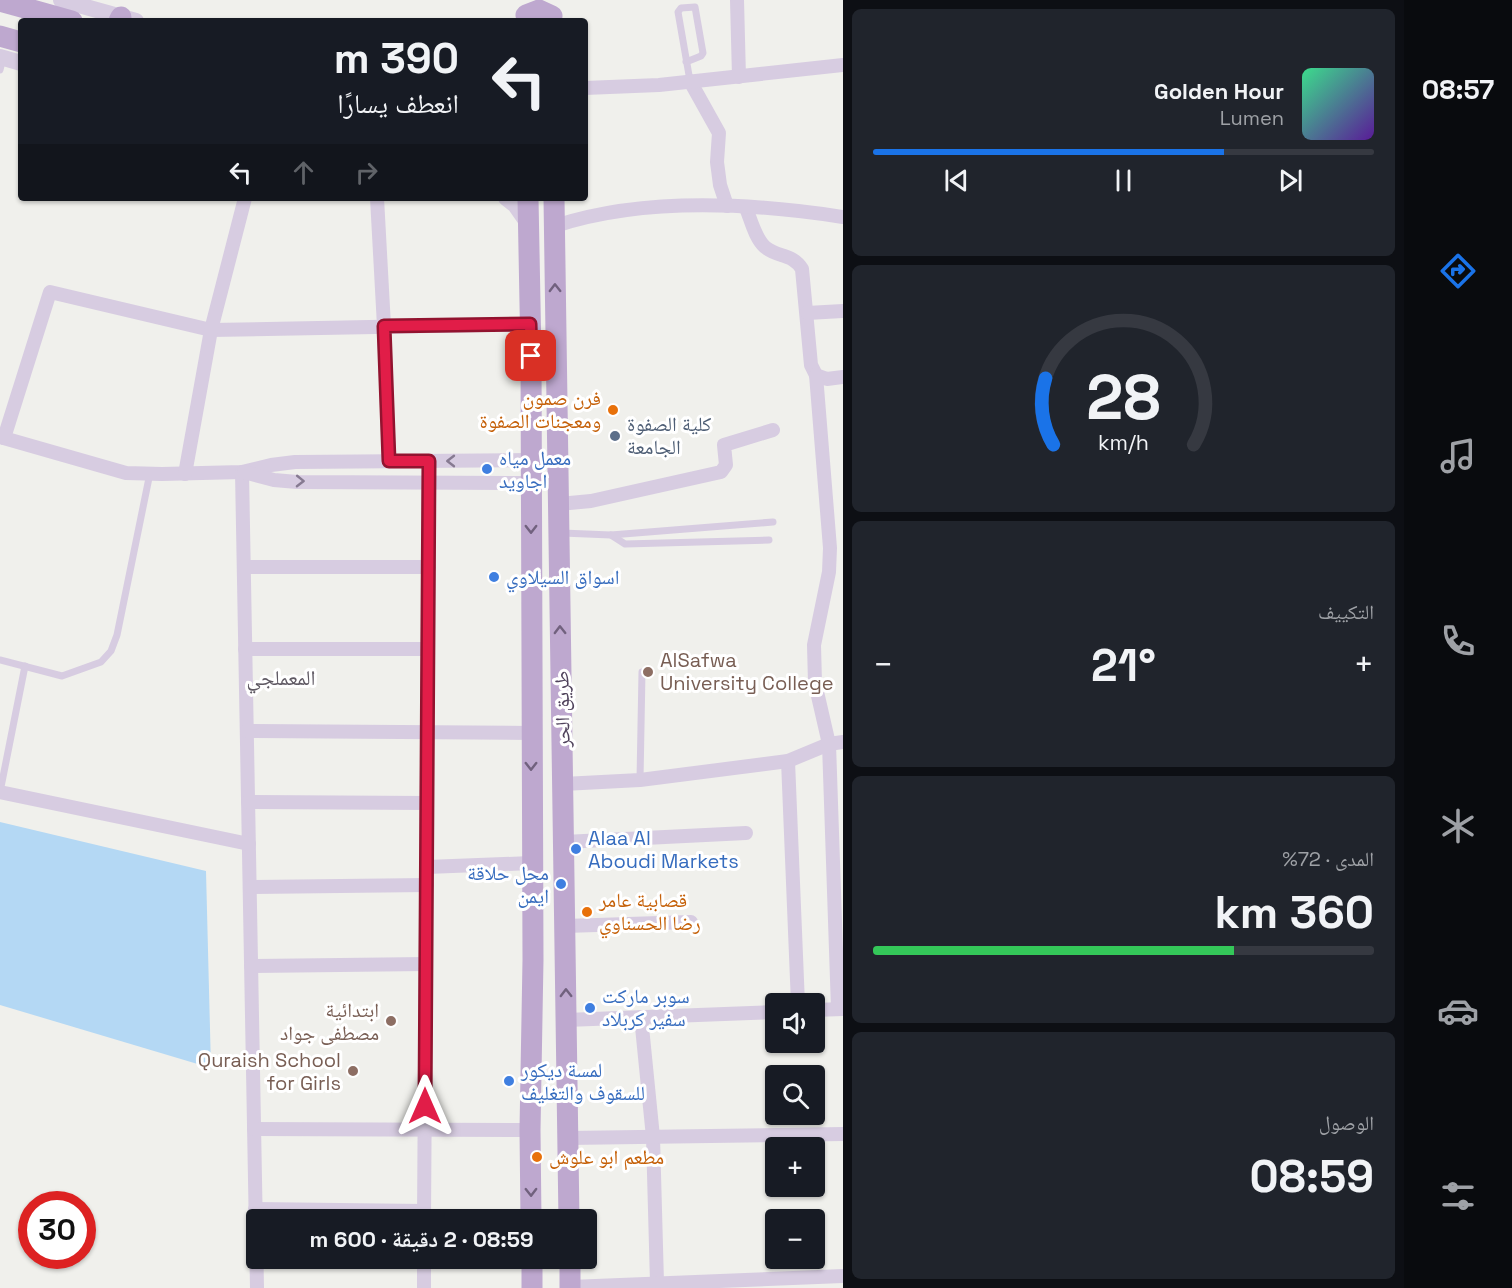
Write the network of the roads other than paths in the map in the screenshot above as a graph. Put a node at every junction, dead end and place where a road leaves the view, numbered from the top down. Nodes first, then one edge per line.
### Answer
1 (62, 0) edge
2 (737, 0) edge
3 (0, 1) edge
4 (526, 12) edge
5 (552, 12) edge
6 (61, 18) edge
7 (119, 18) edge
8 (0, 36) edge
9 (18, 41) edge
10 (1, 61) edge
11 (686, 62) junction
12 (18, 63) edge
13 (843, 65) edge
14 (739, 77) junction
15 (690, 81) junction
16 (588, 88) edge
17 (241, 201) edge
18 (377, 201) edge
19 (510, 201) edge
20 (528, 201) edge
21 (554, 201) edge
22 (727, 206) junction
23 (746, 208) junction
24 (843, 217) edge
25 (529, 225) junction
26 (555, 226) junction
27 (843, 311) edge
28 (807, 313) junction
29 (530, 324) junction
30 (384, 326) junction
31 (556, 328) junction
32 (211, 330) junction
33 (556, 354) junction
34 (531, 356) junction
35 (816, 375) junction
36 (843, 377) edge
37 (773, 430) dead end
38 (2, 438) edge
39 (531, 460) junction
40 (389, 461) junction
41 (429, 461) junction
42 (242, 472) junction
43 (150, 473) junction
44 (185, 474) junction
45 (429, 482) junction
46 (531, 483) junction
47 (559, 504) junction
48 (773, 522) dead end
49 (559, 533) junction
50 (611, 535) junction
51 (769, 540) dead end
52 (244, 567) junction
53 (429, 567) junction
54 (245, 649) junction
55 (428, 649) junction
56 (0, 660) edge
57 (25, 666) junction
58 (642, 672) dead end
59 (247, 731) junction
60 (428, 731) junction
61 (531, 732) junction
62 (843, 742) edge
63 (829, 744) junction
64 (788, 761) junction
65 (640, 780) junction
66 (563, 784) junction
67 (0, 792) edge
68 (248, 802) junction
69 (427, 803) junction
70 (746, 833) dead end
71 (564, 842) junction
72 (249, 844) junction
73 (531, 863) junction
74 (427, 867) junction
75 (427, 885) junction
76 (250, 887) junction
77 (691, 922) dead end
78 (532, 927) junction
79 (565, 929) junction
80 (565, 957) junction
81 (533, 960) junction
82 (426, 964) junction
83 (251, 966) junction
84 (798, 993) edge
85 (840, 1009) edge
86 (825, 1010) edge
87 (765, 1012) edge
88 (641, 1017) junction
89 (566, 1020) junction
90 (254, 1129) junction
91 (425, 1129) junction
92 (530, 1130) junction
93 (843, 1134) edge
94 (653, 1137) junction
95 (568, 1138) junction
96 (255, 1209) edge
97 (424, 1209) edge
98 (531, 1209) edge
99 (569, 1209) edge
100 (257, 1269) edge
101 (424, 1269) edge
102 (532, 1269) edge
103 (570, 1269) edge
104 (843, 1276) edge
105 (657, 1283) junction
106 (774, 1283) edge
107 (570, 1287) edge
108 (257, 1288) edge
109 (424, 1288) edge
110 (532, 1288) edge

1 - 7 street
2 - 14 street
3 - 6 main road
4 - 5 main road
8 - 9 main road
10 - 12 street
11 - 11 lane
11 - 15 lane
13 - 14 street
14 - 15 street
15 - 16 street
15 - 22 street
17 - 32 street
18 - 30 street
19 - 25 street
20 - 25 main road, طريق الحر
21 - 26 main road, طريق الحر
22 - 23 street
22 - 26 street
23 - 24 street
23 - 28 street
25 - 29 main road, طريق الحر
31 -> 26 main road, طريق الحر
27 - 28 street
28 - 35 street
29 - 30 street
29 - 31 main road
29 - 34 main road, طريق الحر
30 - 32 street
30 - 40 street
31 - 33 main road, طريق الحر
32 - 38 street
32 - 44 street
33 - 34 main road
33 - 47 main road, طريق الحر
34 - 39 main road, طريق الحر
35 - 36 street
35 - 63 street
37 - 47 street
38 - 43 street
39 -> 41 street
39 - 46 main road, طريق الحر
40 - 41 street
40 - 42 street
41 - 45 street
42 - 44 street
42 -> 45 street
42 - 52 street
43 - 44 street
43 - 57 lane
45 - 46 street
45 - 53 street
46 -> 61 main road, طريق الحر
47 - 49 main road, طريق الحر
48 - 50 lane
49 - 50 lane
66 -> 49 main road, طريق الحر
50 - 51 lane
52 - 53 street
52 - 54 street
53 - 55 street
54 - 55 street
54 - 59 street
55 - 60 street
56 - 57 lane
57 - 67 lane
58 - 65 lane
59 - 60 street
59 - 68 street
60 - 61 street
60 - 69 street
61 -> 73 main road, طريق الحر
62 - 63 street
63 - 64 street
63 - 85 street
64 - 65 street
64 - 84 street
65 - 66 street
66 - 71 main road, طريق الحر
67 - 72 street
68 - 69 street
68 - 72 street
69 - 74 street
70 - 71 street
71 - 79 main road, طريق الحر
72 - 76 street
73 - 74 street
73 - 78 main road, طريق الحر
74 - 75 street
75 - 76 street
75 - 82 street
76 - 83 street
77 - 79 street
78 - 79 main road
78 - 81 main road, طريق الحر
79 - 80 main road, طريق الحر
80 - 81 main road
89 -> 80 main road, طريق الحر
81 - 92 main road, طريق الحر
82 - 83 street
82 - 91 street
83 - 90 street
85 - 86 street
87 - 88 street
88 - 89 street
88 - 94 street
89 - 95 main road, طريق الحر
90 - 91 street
90 - 96 street
91 - 92 street
91 - 97 street
92 -> 98 main road, طريق الحر
93 - 94 street
94 - 95 street
94 - 105 street
95 - 99 main road, طريق الحر
100 - 108 street
101 - 109 street
102 - 110 main road
103 - 107 main road
104 - 106 street
105 - 106 street
105 - 107 street

